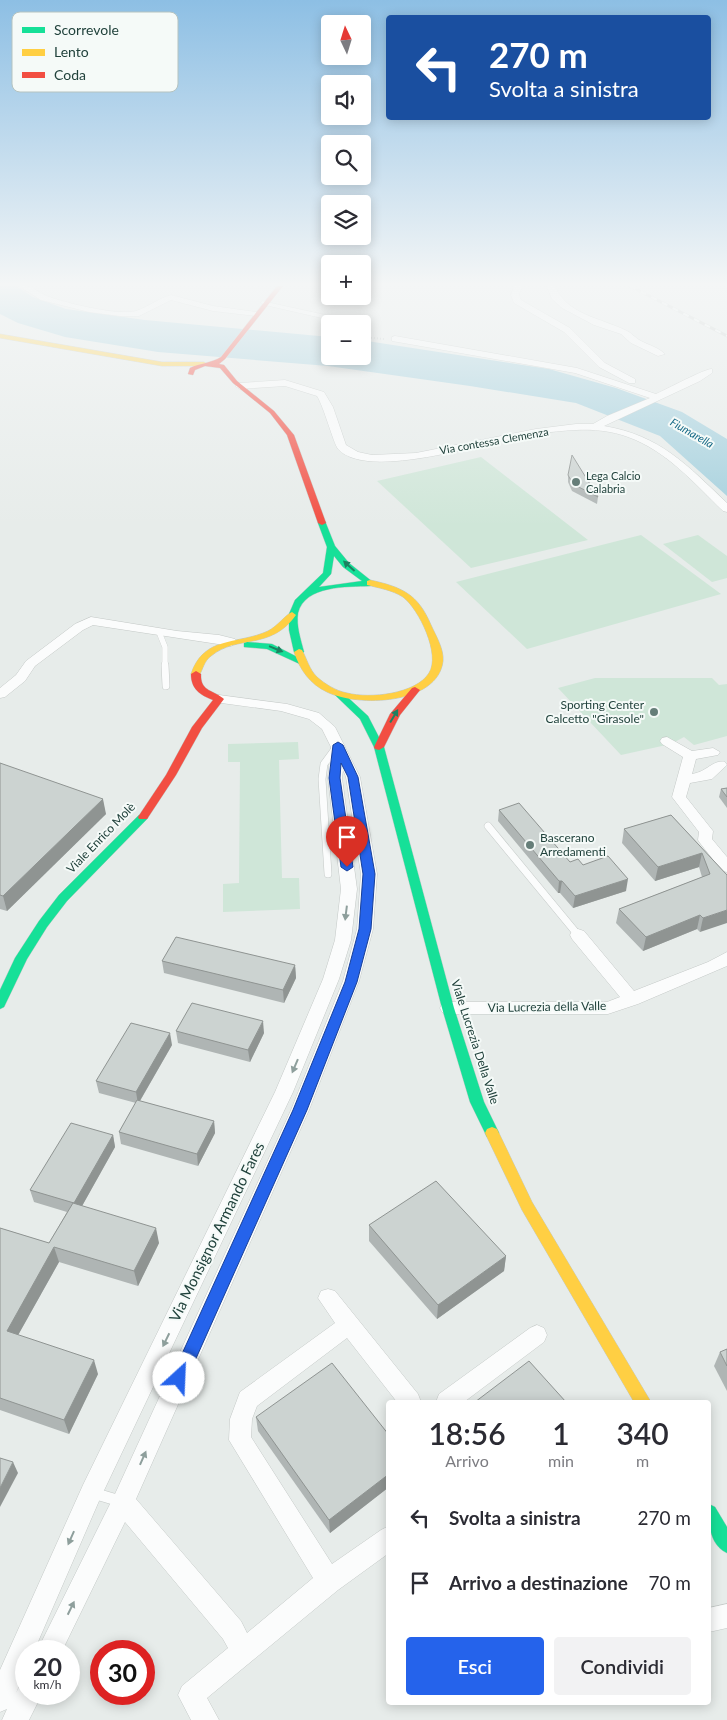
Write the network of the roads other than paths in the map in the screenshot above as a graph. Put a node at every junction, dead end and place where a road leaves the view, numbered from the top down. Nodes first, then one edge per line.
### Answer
1 (173, 366) edge
2 (200, 366) edge
3 (224, 366) edge
4 (225, 366) edge
5 (549, 366) edge
6 (604, 366) edge
7 (708, 371) dead end
8 (192, 374) junction
9 (212, 378) junction
10 (276, 383) junction
11 (242, 388) junction
12 (655, 399) junction
13 (258, 400) junction
14 (594, 428) junction
15 (727, 509) edge
16 (331, 547) junction
17 (370, 584) junction
18 (308, 592) junction
19 (292, 615) junction
20 (159, 632) junction
21 (231, 642) junction
22 (213, 651) junction
23 (302, 662) junction
24 (166, 686) dead end
25 (415, 690) junction
26 (0, 694) edge
27 (340, 695) junction
28 (219, 699) junction
29 (667, 741) dead end
30 (338, 745) junction
31 (379, 746) junction
32 (713, 752) dead end
33 (690, 756) junction
34 (720, 765) dead end
35 (683, 780) junction
36 (488, 826) dead end
37 (727, 867) edge
38 (328, 874) dead end
39 (578, 936) joint
40 (727, 958) edge
41 (632, 1000) junction
42 (0, 1004) edge
43 (448, 1008) junction
44 (328, 1298) dead end
45 (348, 1325) junction
46 (537, 1336) dead end
47 (408, 1400) edge
48 (450, 1400) edge
49 (642, 1400) edge
50 (91, 1493) junction
51 (123, 1502) junction
52 (711, 1516) edge
53 (386, 1540) edge
54 (727, 1544) edge
55 (329, 1580) junction
56 (727, 1616) edge
57 (711, 1620) edge
58 (55, 1640) edge
59 (243, 1652) junction
60 (15, 1710) edge
61 (206, 1720) edge

1 - 8 main road
2 - 8 main road
3 - 9 main road
4 - 11 main road, Viale Lucrezia Della Valle
5 - 12 street
6 - 12 street
7 - 12 street
8 - 9 main road
9 - 11 main road
10 - 11 street
10 - 13 street
10 - 14 street, Via contessa Clemenza
11 - 13 main road, Viale Lucrezia Della Valle
12 - 14 street
13 - 16 main road, Viale Lucrezia Della Valle
14 - 15 street, Via contessa Clemenza
17 -> 16 main road, Viale Lucrezia Della Valle
16 - 18 main road, Viale Lucrezia Della Valle
17 - 18 main road, Viale Lucrezia Della Valle
17 - 25 main road, Viale Lucrezia Della Valle
18 - 19 main road, Viale Lucrezia Della Valle
19 - 21 main road
19 - 23 main road, Viale Lucrezia Della Valle
20 - 21 street
20 - 24 lane
20 - 26 street
21 - 22 main road
22 -> 23 main road
22 - 28 main road
23 - 27 main road, Viale Lucrezia Della Valle
25 - 27 main road, Viale Lucrezia Della Valle
31 -> 25 main road, Viale Lucrezia Della Valle
27 - 31 main road, Viale Lucrezia Della Valle
28 - 30 street, Via Monsignor Armando Fares
28 - 42 main road, Viale Enrico Molè
29 - 33 street
30 - 38 lane
30 -> 50 street, Via Monsignor Armando Fares
51 -> 30 street, Via Monsignor Armando Fares
31 - 43 main road, Viale Lucrezia Della Valle
32 - 33 street
33 - 35 street
34 - 35 street
35 - 37 street
36 - 39 lane
39 - 41 street
40 - 41 street, Via Lucrezia della Valle
41 - 43 street, Via Lucrezia della Valle
43 - 49 main road, Viale Lucrezia Della Valle
44 - 45 street
45 - 47 street
45 - 55 street
46 - 48 street
50 - 51 lane
50 -> 60 street, Via Monsignor Armando Fares
58 -> 51 street, Via Monsignor Armando Fares
51 - 59 street
52 - 54 main road
53 - 55 street
55 - 59 street
56 - 57 street
59 - 61 street

